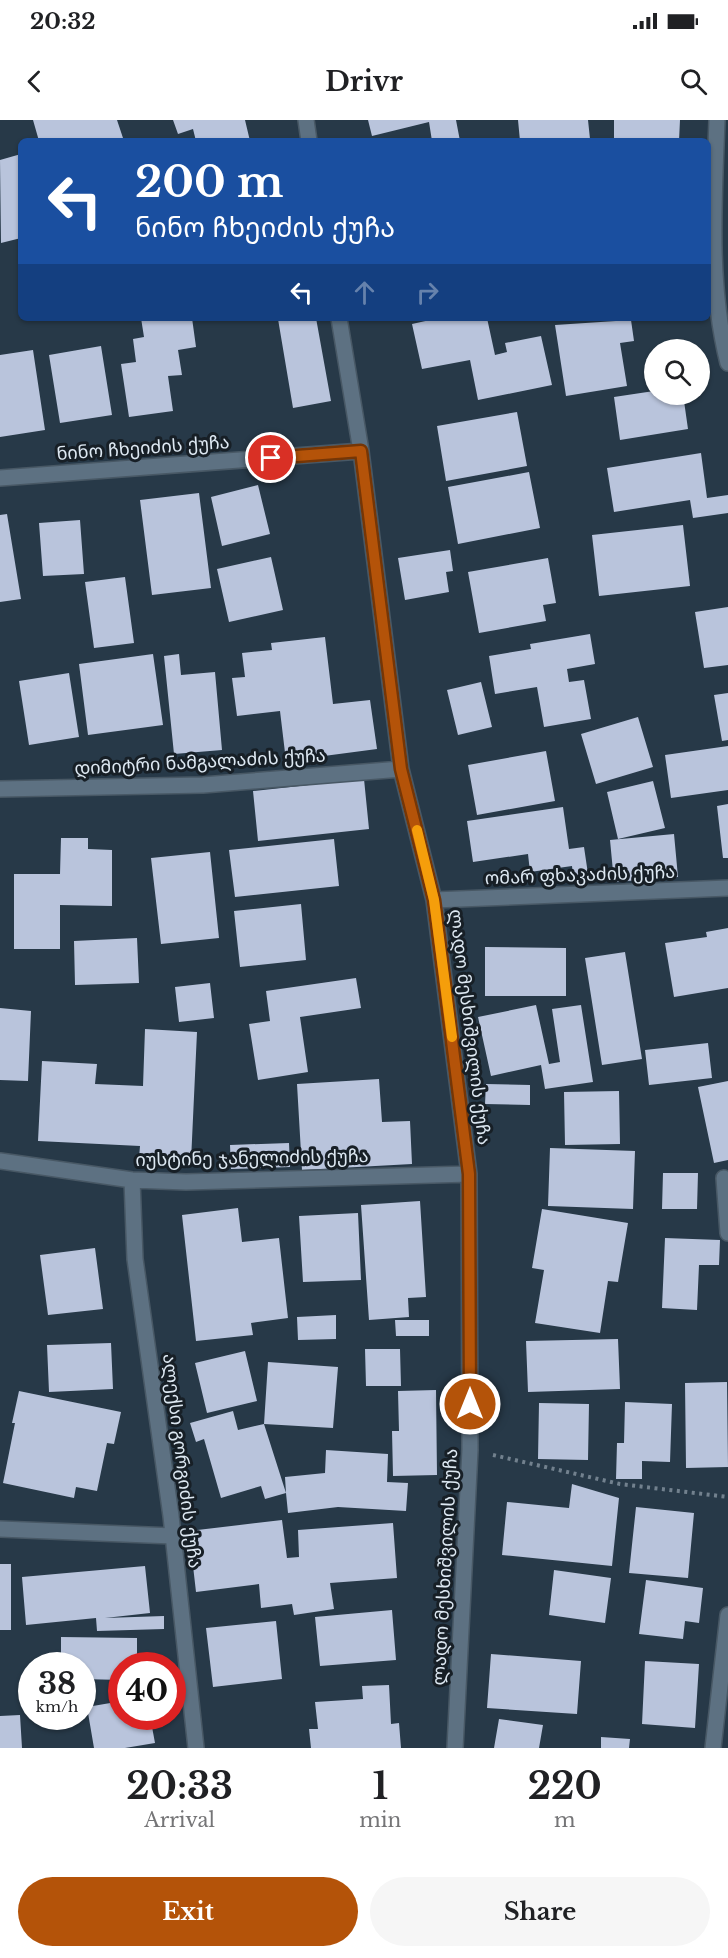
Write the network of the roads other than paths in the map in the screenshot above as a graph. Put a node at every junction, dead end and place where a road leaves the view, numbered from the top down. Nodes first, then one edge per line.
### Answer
1 (306, 120) edge
2 (717, 120) edge
3 (309, 138) edge
4 (339, 321) edge
5 (728, 363) edge
6 (361, 451) junction
7 (0, 478) edge
8 (401, 769) junction
9 (0, 789) edge
10 (728, 888) edge
11 (434, 900) junction
12 (0, 1161) edge
13 (469, 1174) junction
14 (724, 1178) dead end
15 (132, 1180) junction
16 (728, 1233) edge
17 (0, 1529) edge
18 (173, 1536) junction
19 (728, 1615) edge
20 (196, 1748) edge
21 (455, 1748) edge
22 (713, 1748) edge

1 - 3 street
2 - 5 street
4 - 6 street, ლადო მესხიშვილის ქუჩა
6 - 7 street, ნინო ჩხეიძის ქუჩა
6 - 8 street, ლადო მესხიშვილის ქუჩა
8 - 9 street, დიმიტრი ნამგალაძის ქუჩა
8 - 11 street, ლადო მესხიშვილის ქუჩა
10 - 11 street, ომარ ფხაკაძის ქუჩა
11 - 13 street, ლადო მესხიშვილის ქუჩა
12 - 15 street, იუსტინე ჯანელიძის ქუჩა
13 - 15 street, იუსტინე ჯანელიძის ქუჩა
13 - 21 street, ლადო მესხიშვილის ქუჩა
14 - 16 street
15 - 18 street, ალექსი გორგიძის ქუჩა
17 - 18 street
18 - 20 street, ალექსი გორგიძის ქუჩა
19 - 22 street

